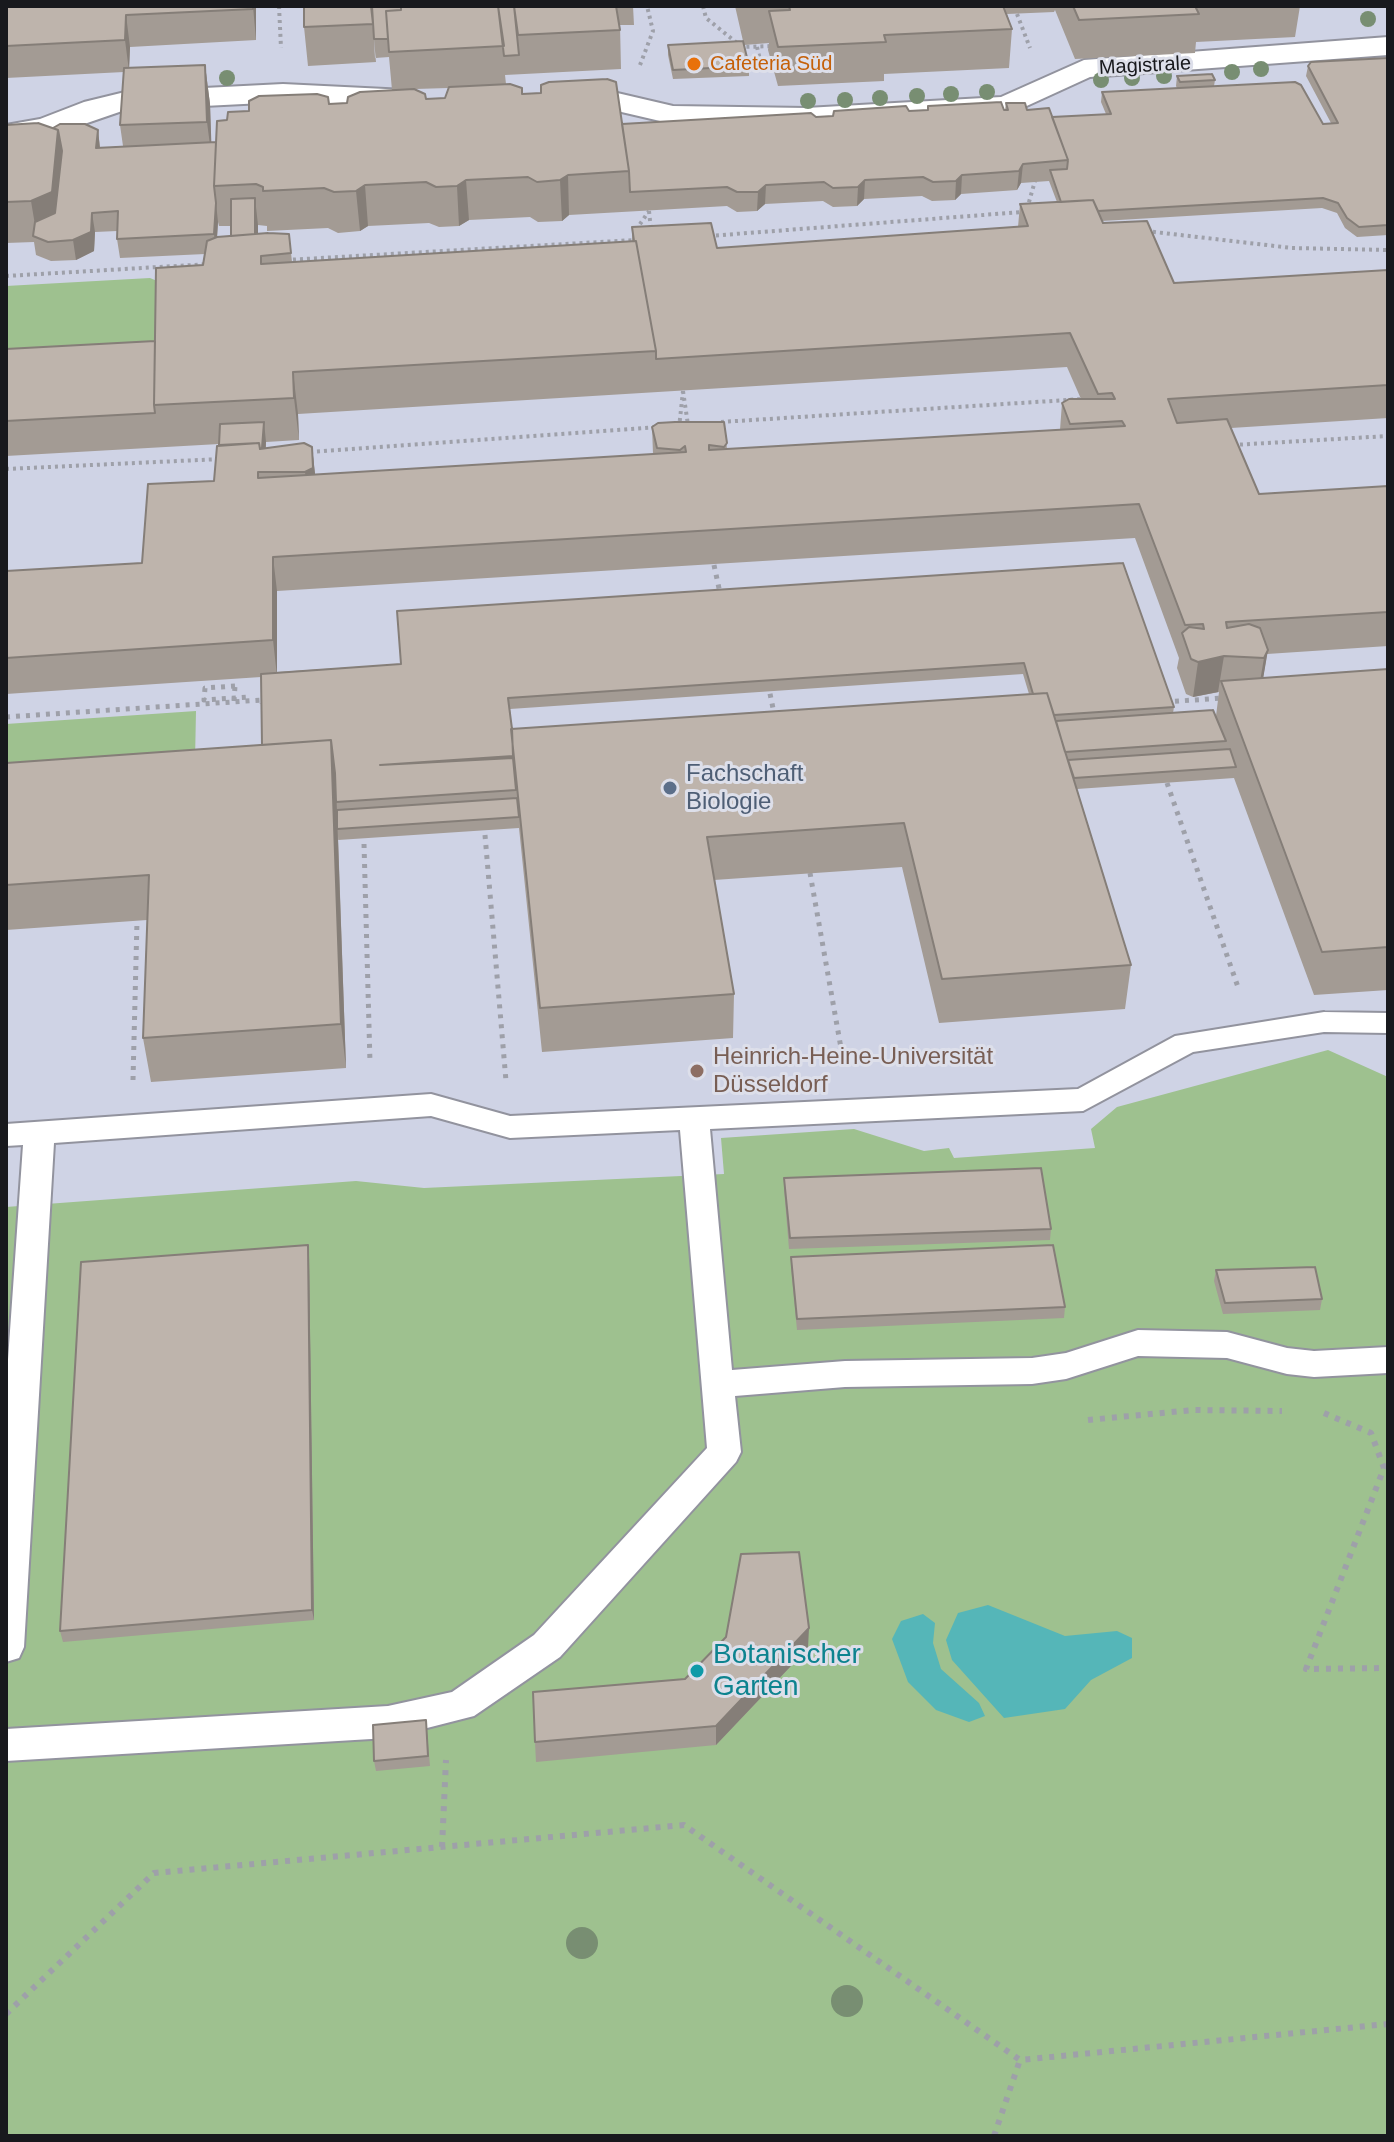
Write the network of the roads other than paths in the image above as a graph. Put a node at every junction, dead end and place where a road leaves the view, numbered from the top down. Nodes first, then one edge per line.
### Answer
1 (1388, 46) edge
2 (527, 94) edge
3 (434, 99) edge
4 (6, 134) edge
5 (1388, 1023) edge
6 (694, 1119) junction
7 (22, 1133) edge
8 (1388, 1360) edge
9 (717, 1384) junction
10 (6, 1647) edge
11 (6, 1745) edge

1 - 2 street, Magistrale
3 - 4 street
5 - 6 lane
6 - 7 lane
6 - 9 lane
7 - 10 lane
8 - 9 lane
9 - 11 lane

